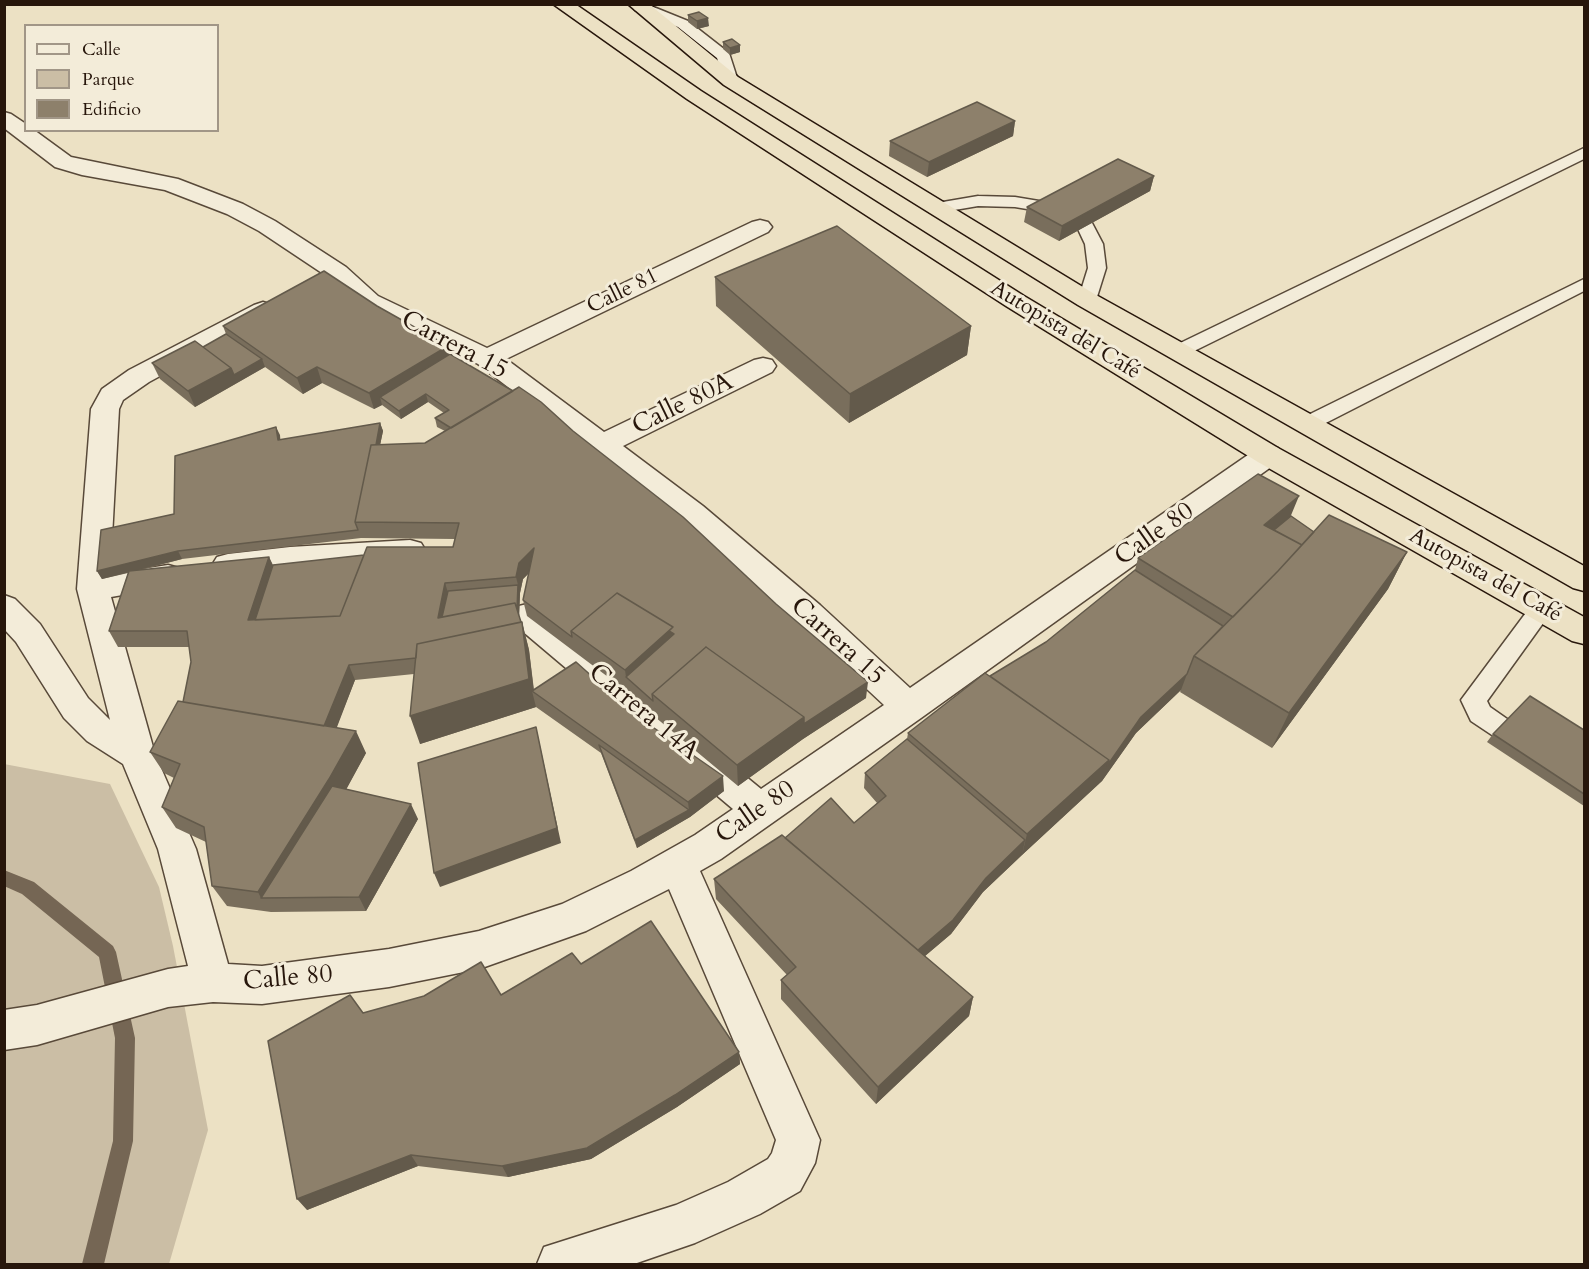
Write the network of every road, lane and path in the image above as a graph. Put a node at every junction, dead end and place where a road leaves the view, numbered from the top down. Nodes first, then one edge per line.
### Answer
1 (562, 4) edge
2 (638, 6) edge
3 (4, 118) edge
4 (1584, 153) edge
5 (937, 208) junction
6 (1051, 208) edge
7 (1086, 226) edge
8 (760, 227) dead end
9 (1584, 284) edge
10 (285, 299) edge
11 (1087, 300) junction
12 (1179, 351) junction
13 (487, 358) junction
14 (763, 366) dead end
15 (1307, 424) junction
16 (602, 445) junction
17 (1269, 455) junction
18 (434, 550) edge
19 (1584, 580) edge
20 (93, 589) junction
21 (4, 607) edge
22 (1542, 608) junction
23 (527, 616) edge
24 (1584, 632) edge
25 (909, 708) junction
26 (1501, 728) edge
27 (137, 754) junction
28 (760, 810) junction
29 (678, 864) junction
30 (213, 983) junction
31 (21, 1028) edge
32 (561, 1264) edge

1 - 17 highway, Autopista del Café
2 - 5 highway, Autopista del Café
3 - 13 street, Carrera 15
4 - 12 lane
5 - 6 lane
5 - 11 highway, Autopista del Café
7 - 11 lane
8 - 13 street, Calle 81
9 - 15 lane
10 - 20 street
11 - 12 highway, Autopista del Café
12 - 15 highway, Autopista del Café
13 - 16 street, Carrera 15
14 - 16 street, Calle 80A
15 - 19 highway, Autopista del Café
16 - 25 street, Carrera 15
17 - 22 highway, Autopista del Café
17 - 25 street, Calle 80
18 - 20 street
20 - 27 street
21 - 27 street
22 - 24 highway, Autopista del Café
22 - 26 lane
23 - 28 street, Carrera 14A
25 - 28 street, Calle 80
27 - 30 street
28 - 29 street, Calle 80
29 - 30 street, Calle 80
29 - 32 street
30 - 31 street, Calle 80

